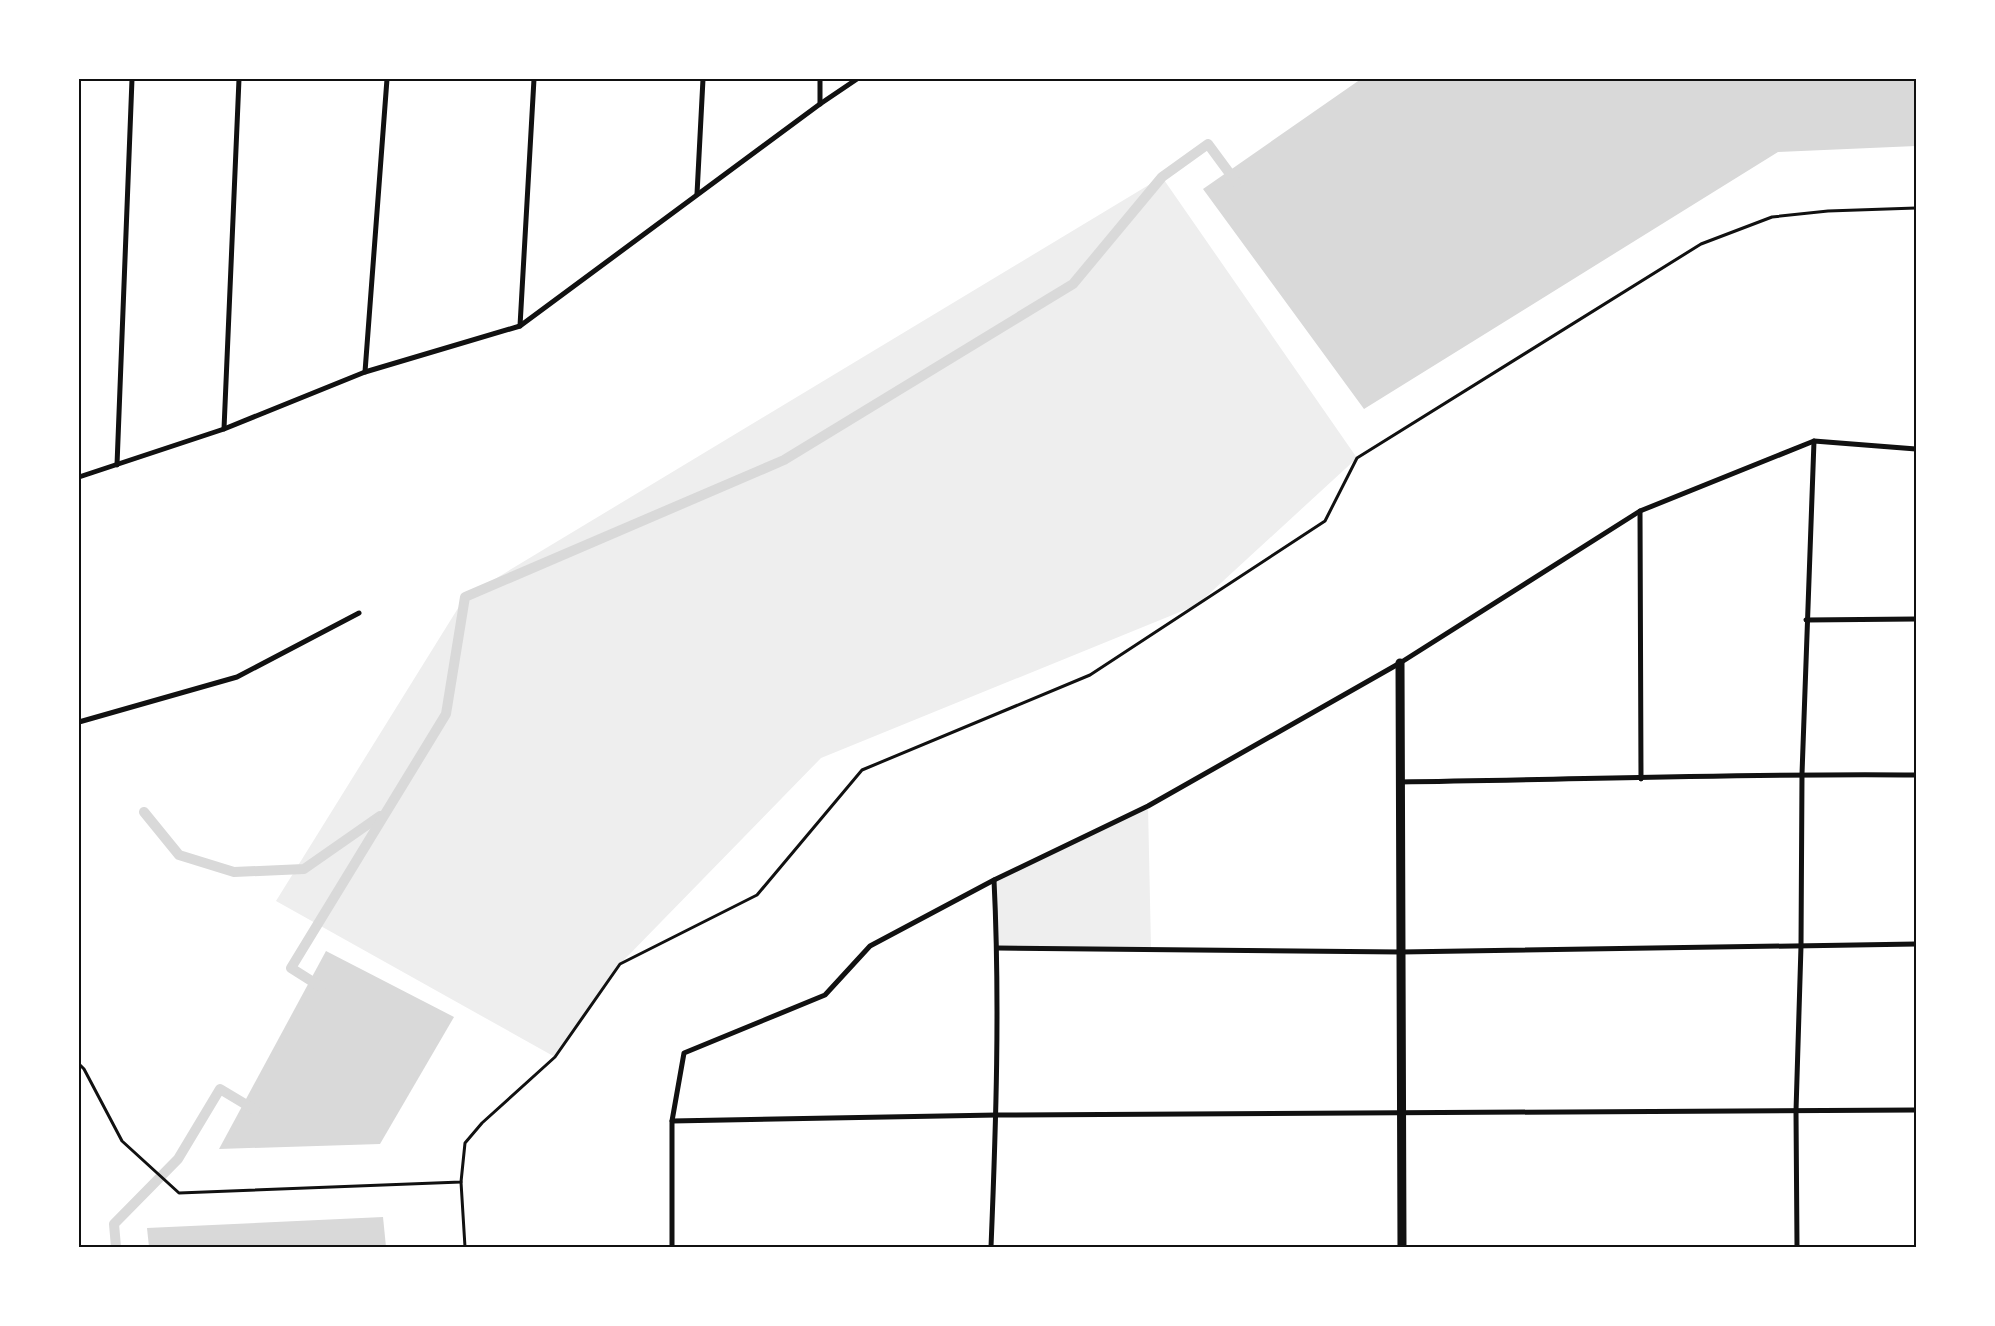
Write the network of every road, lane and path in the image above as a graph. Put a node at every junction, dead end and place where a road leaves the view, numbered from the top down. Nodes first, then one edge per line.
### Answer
1 (132, 79) edge
2 (239, 79) edge
3 (387, 79) edge
4 (534, 79) edge
5 (703, 79) edge
6 (820, 79) edge
7 (857, 79) edge
8 (820, 104) junction
9 (697, 194) junction
10 (1916, 208) edge
11 (520, 326) junction
12 (365, 372) junction
13 (224, 429) junction
14 (1814, 441) junction
15 (1916, 449) edge
16 (117, 465) junction
17 (79, 477) edge
18 (1640, 511) junction
19 (359, 613) dead end
20 (1916, 619) edge
21 (1806, 620) junction
22 (1400, 663) junction
23 (79, 722) edge
24 (1802, 774) junction
25 (1916, 775) edge
26 (1641, 779) junction
27 (1399, 782) junction
28 (994, 880) junction
29 (1916, 944) edge
30 (1801, 946) junction
31 (997, 948) junction
32 (1401, 952) junction
33 (79, 1064) edge
34 (1916, 1110) edge
35 (1796, 1111) junction
36 (1401, 1114) junction
37 (997, 1116) junction
38 (672, 1121) junction
39 (461, 1182) junction
40 (465, 1247) edge
41 (672, 1247) edge
42 (991, 1247) edge
43 (1402, 1247) edge
44 (1797, 1247) edge

1 - 16 street
2 - 13 street
3 - 12 street
4 - 11 street
5 - 9 street
6 - 8 street
7 - 8 street
8 - 9 street
9 - 11 street
10 - 39 path
11 - 12 street
12 - 13 street
13 - 16 street
14 - 15 street
14 - 18 street
14 - 21 street
16 - 17 street
18 - 22 street
18 - 26 street
19 - 23 street
20 - 21 street
21 - 24 street
22 - 27 street
22 - 28 street
24 - 25 street
24 - 26 street
24 - 30 street
26 - 27 street
27 - 32 street
28 - 31 street
28 - 38 street
29 - 30 street
30 - 32 street
30 - 35 street
31 - 32 street
31 - 37 street
32 - 36 street
33 - 39 path
34 - 35 street
35 - 36 street
35 - 44 street
36 - 37 street
36 - 43 street
37 - 38 street
37 - 42 street
38 - 41 street
39 - 40 path

